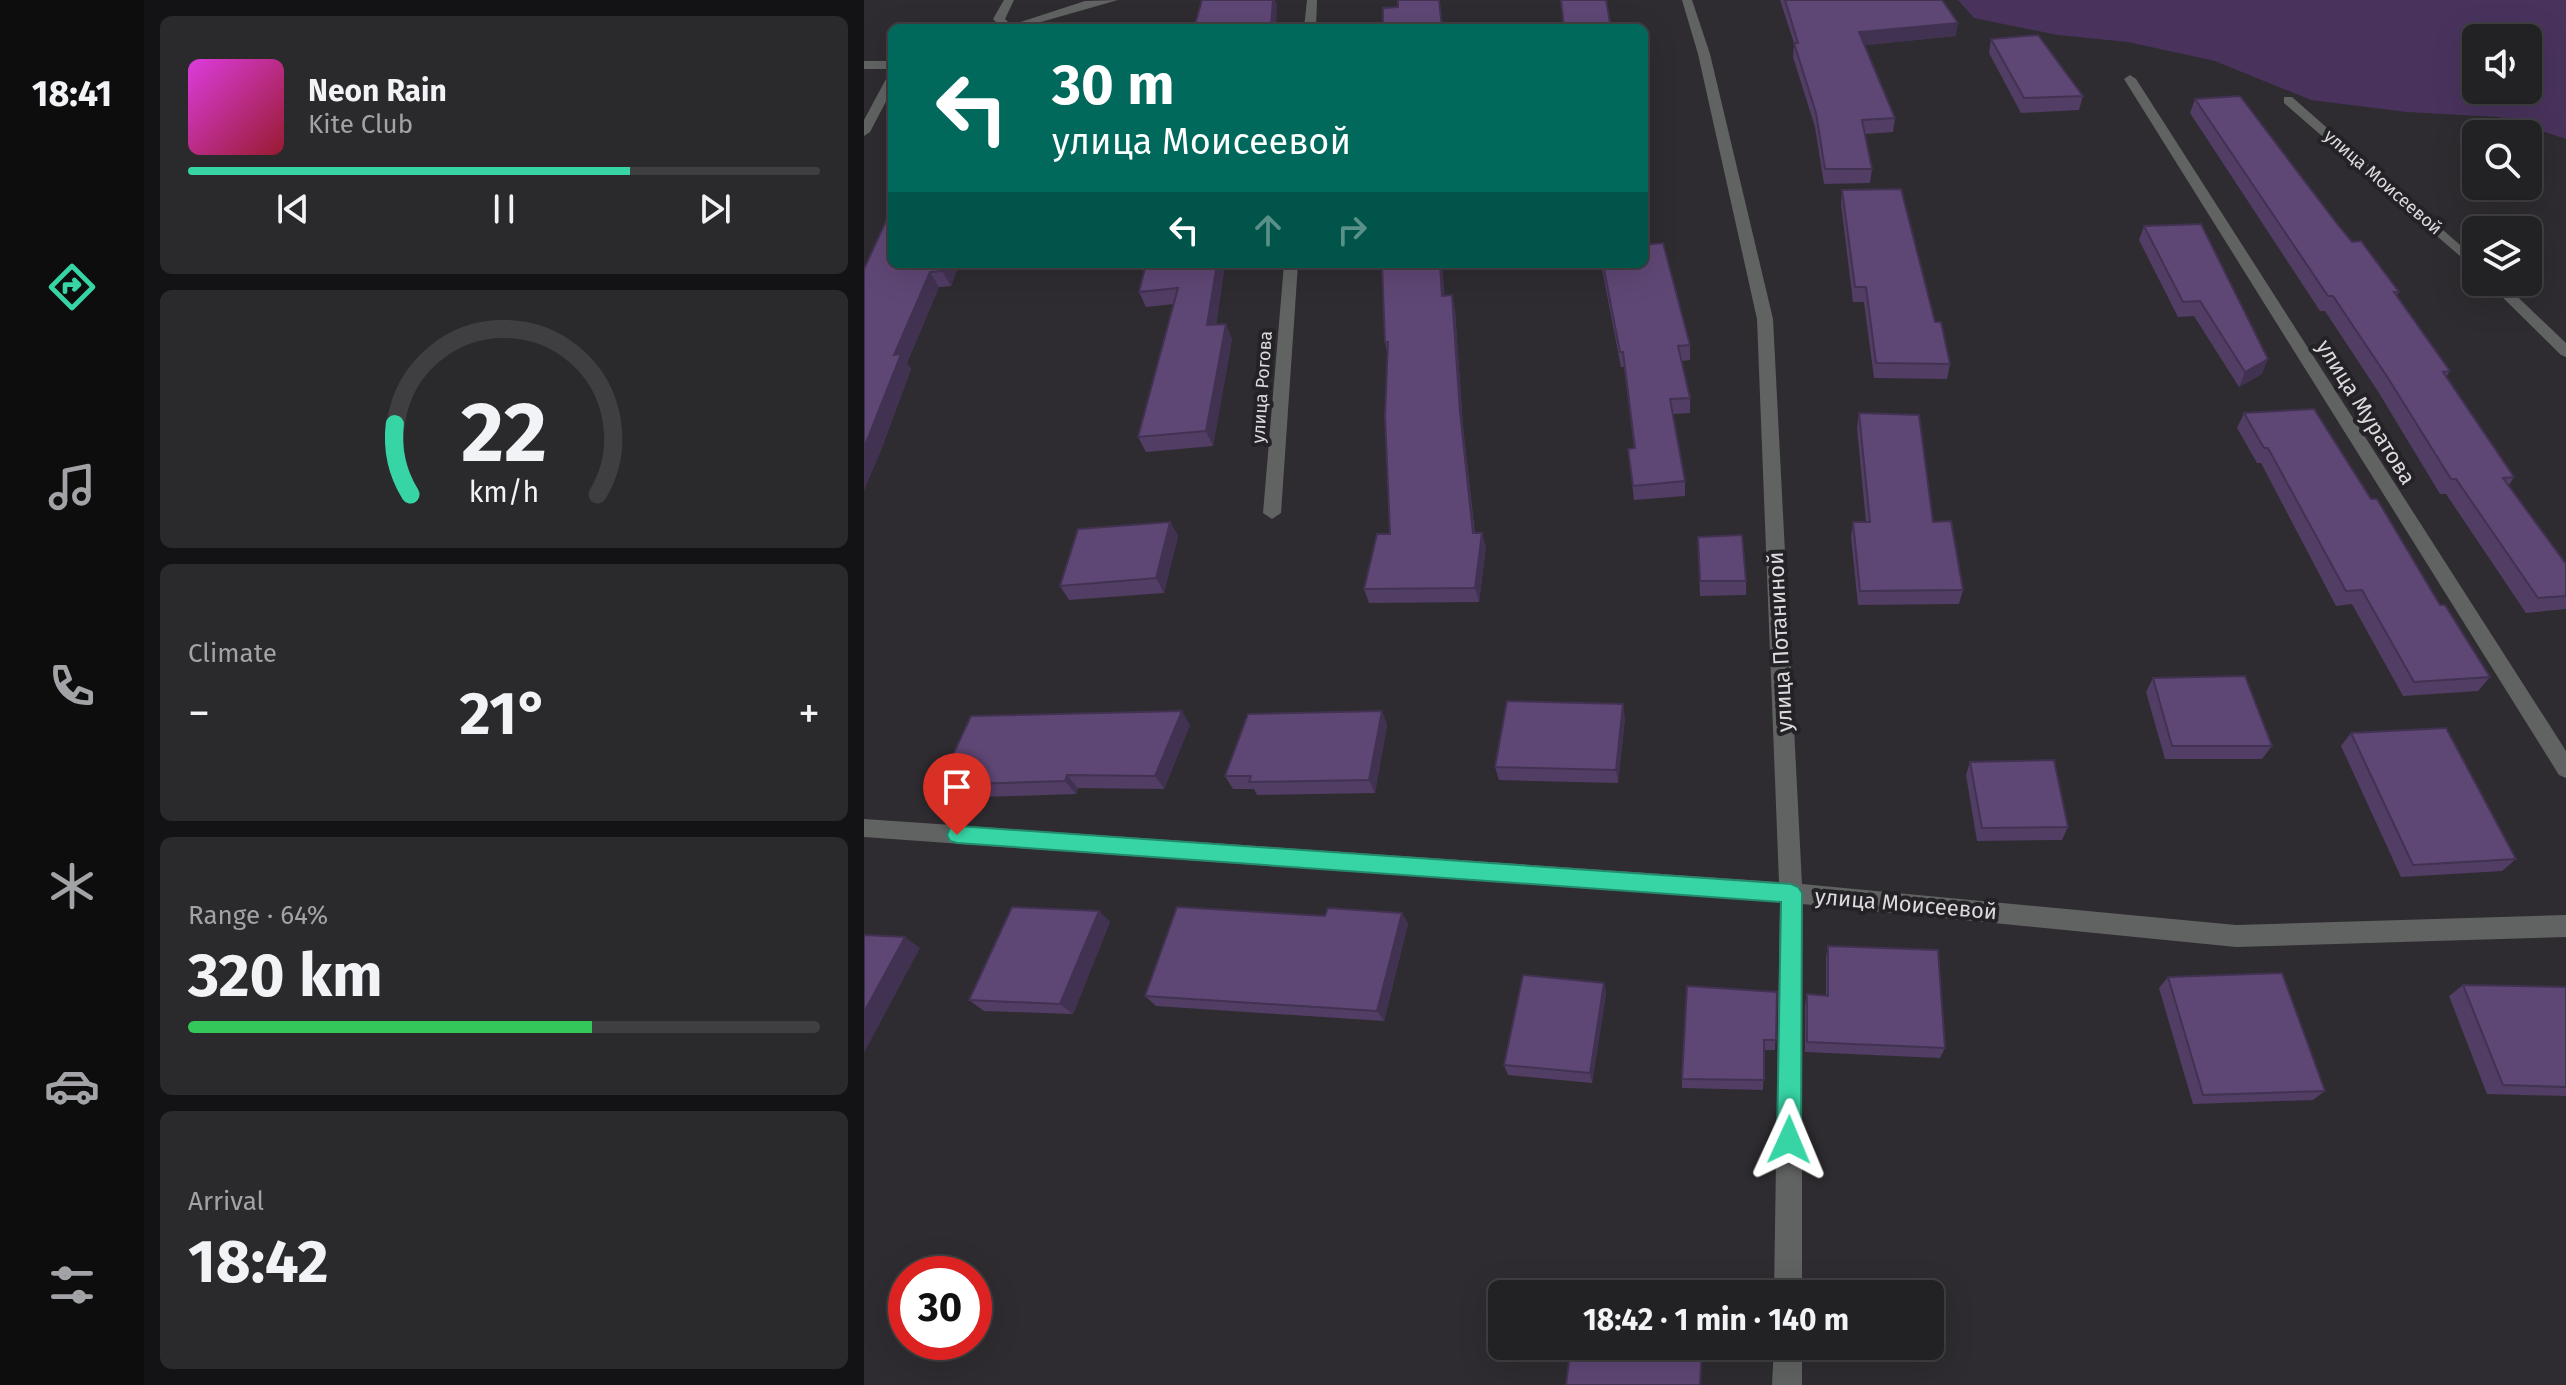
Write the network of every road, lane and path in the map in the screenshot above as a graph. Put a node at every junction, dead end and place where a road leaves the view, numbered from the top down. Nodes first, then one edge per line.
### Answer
1 (1009, 0) edge
2 (1113, 0) edge
3 (1312, 0) edge
4 (1687, 0) edge
5 (1004, 24) edge
6 (1021, 24) edge
7 (1310, 24) edge
8 (864, 65) edge
9 (888, 65) edge
10 (2130, 79) dead end
11 (888, 87) edge
12 (2288, 100) dead end
13 (864, 132) edge
14 (2462, 254) edge
15 (1291, 268) edge
16 (2508, 296) edge
17 (2566, 352) edge
18 (1272, 513) dead end
19 (2566, 769) edge
20 (864, 828) edge
21 (1791, 893) junction
22 (2566, 926) edge
23 (1788, 1280) edge
24 (1788, 1360) edge
25 (1787, 1385) edge

1 - 5 street
2 - 6 street
3 - 7 street
4 - 21 street, улица Потаниной
8 - 9 street
10 - 19 street, улица Муратова
11 - 13 street
12 - 14 street, улица Моисеевой
15 - 18 street, улица Рогова
16 - 17 street
20 - 21 street, улица Моисеевой
21 - 22 street, улица Моисеевой
21 - 23 street, улица Потаниной
24 - 25 street

